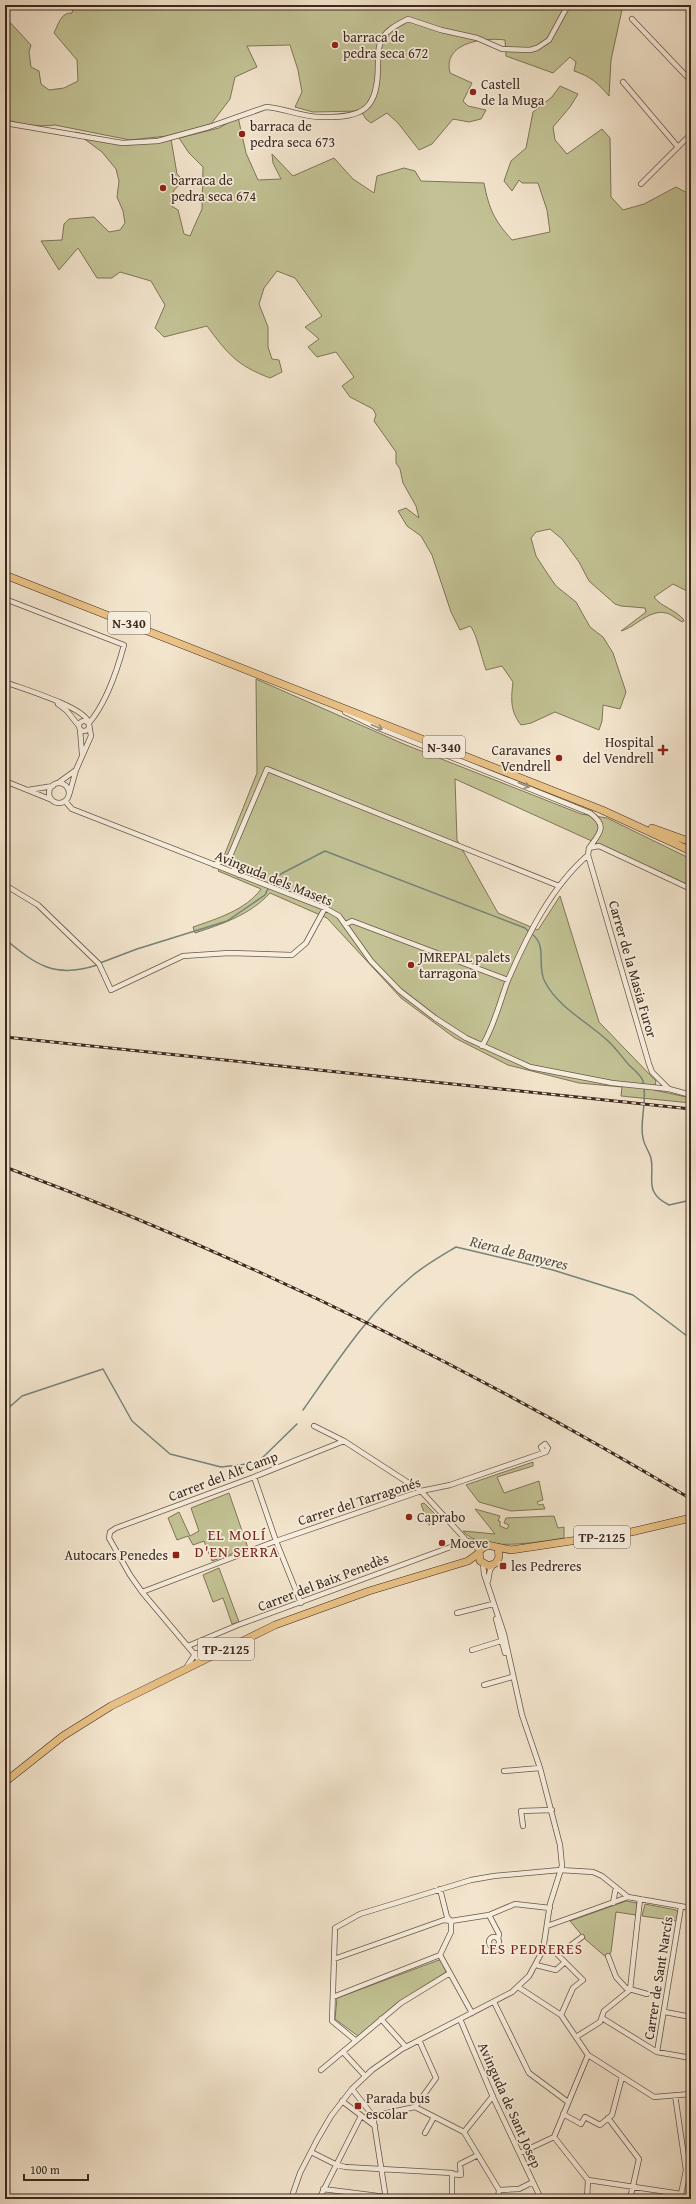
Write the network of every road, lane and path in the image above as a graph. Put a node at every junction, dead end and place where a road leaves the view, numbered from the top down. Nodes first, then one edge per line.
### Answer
1 (568, 5) edge
2 (632, 19) dead end
3 (691, 81) edge
4 (623, 82) dead end
5 (5, 122) edge
6 (691, 134) edge
7 (678, 147) junction
8 (641, 184) dead end
9 (5, 575) edge
10 (5, 599) edge
11 (252, 671) junction
12 (5, 682) edge
13 (55, 701) junction
14 (89, 723) junction
15 (80, 727) junction
16 (82, 756) junction
17 (76, 770) junction
18 (5, 781) edge
19 (55, 784) junction
20 (28, 790) junction
21 (69, 795) junction
22 (54, 801) junction
23 (65, 801) junction
24 (634, 824) junction
25 (691, 842) edge
26 (589, 848) junction
27 (691, 851) edge
28 (588, 855) junction
29 (230, 856) junction
30 (222, 861) junction
31 (214, 865) junction
32 (232, 865) junction
33 (225, 870) junction
34 (239, 875) junction
35 (5, 885) edge
36 (559, 886) junction
37 (691, 889) edge
38 (325, 908) junction
39 (346, 924) junction
40 (508, 980) junction
41 (482, 1046) junction
42 (669, 1089) junction
43 (691, 1095) edge
44 (314, 1426) dead end
45 (344, 1441) junction
46 (541, 1453) dead end
47 (254, 1477) junction
48 (421, 1491) junction
49 (691, 1518) edge
50 (276, 1541) junction
51 (467, 1541) junction
52 (474, 1544) junction
53 (487, 1545) junction
54 (498, 1548) junction
55 (511, 1550) junction
56 (479, 1552) junction
57 (468, 1560) junction
58 (497, 1562) junction
59 (482, 1563) junction
60 (488, 1585) junction
61 (142, 1592) junction
62 (301, 1603) junction
63 (494, 1604) junction
64 (457, 1613) dead end
65 (501, 1641) junction
66 (188, 1646) junction
67 (472, 1650) dead end
68 (194, 1653) junction
69 (209, 1657) junction
70 (200, 1661) junction
71 (184, 1669) junction
72 (512, 1677) junction
73 (484, 1685) dead end
74 (540, 1768) junction
75 (504, 1772) dead end
76 (5, 1782) edge
77 (552, 1810) junction
78 (523, 1826) dead end
79 (560, 1870) junction
80 (616, 1887) junction
81 (440, 1889) junction
82 (628, 1897) junction
83 (640, 1899) junction
84 (613, 1903) junction
85 (681, 1907) junction
86 (550, 1908) junction
87 (691, 1908) edge
88 (489, 1915) junction
89 (451, 1921) junction
90 (547, 1926) junction
91 (582, 1936) dead end
92 (498, 1937) dead end
93 (440, 1955) junction
94 (608, 1956) dead end
95 (334, 1959) junction
96 (565, 1962) junction
97 (536, 1965) junction
98 (450, 1972) junction
99 (518, 1987) junction
100 (630, 1990) junction
101 (646, 1994) dead end
102 (333, 1997) junction
103 (494, 2002) junction
104 (665, 2012) junction
105 (472, 2013) junction
106 (561, 2015) junction
107 (691, 2017) edge
108 (602, 2018) junction
109 (381, 2019) junction
110 (460, 2019) junction
111 (576, 2037) junction
112 (355, 2040) junction
113 (419, 2040) junction
114 (406, 2047) junction
115 (343, 2052) junction
116 (658, 2052) junction
117 (588, 2055) junction
118 (691, 2058) edge
119 (322, 2070) dead end
120 (365, 2076) junction
121 (622, 2077) junction
122 (352, 2089) junction
123 (691, 2094) edge
124 (675, 2095) junction
125 (493, 2096) junction
126 (342, 2101) junction
127 (568, 2102) junction
128 (415, 2107) junction
129 (562, 2114) junction
130 (361, 2116) junction
131 (373, 2116) junction
132 (434, 2117) junction
133 (608, 2118) junction
134 (375, 2126) junction
135 (464, 2132) junction
136 (424, 2133) dead end
137 (554, 2137) junction
138 (311, 2152) junction
139 (520, 2153) junction
140 (478, 2155) junction
141 (691, 2162) edge
142 (335, 2164) junction
143 (383, 2170) junction
144 (686, 2170) junction
145 (452, 2174) junction
146 (588, 2180) junction
147 (533, 2182) junction
148 (632, 2185) junction
149 (323, 2189) junction
150 (499, 2190) junction
151 (680, 2196) edge
152 (373, 2197) edge
153 (386, 2198) edge
154 (291, 2199) edge
155 (319, 2199) edge
156 (452, 2199) edge
157 (498, 2199) edge
158 (541, 2199) edge
159 (586, 2199) edge
160 (630, 2199) edge

1 - 5 street
2 - 3 street
4 - 7 street
6 - 7 street
7 - 8 street
9 - 11 main road, N-340
10 - 14 street
11 - 24 main road, N-340
11 -> 26 street
12 - 13 street
13 - 14 street
13 - 15 street
14 - 15 street
14 - 15 street
14 - 16 street
15 - 16 street
16 - 17 street
17 - 19 street
17 - 21 street
18 - 20 street
19 - 20 street
19 - 21 street
19 - 22 street
20 - 22 street
21 - 23 street
22 - 23 street
23 - 31 street, Avinguda dels Masets
24 - 25 main road
24 - 27 main road, N-340
26 - 28 street, Carrer de la Masia Furor
26 - 37 street
28 - 36 street
28 - 42 street, Carrer de la Masia Furor
29 - 30 street
29 - 32 street
29 - 36 street
30 - 31 street
30 - 33 street
31 - 33 street, Avinguda dels Masets
32 - 33 street
32 - 34 street
33 - 34 street, Avinguda dels Masets
34 - 38 street, Avinguda dels Masets
35 - 38 street
36 - 40 street
38 - 39 street, Avinguda dels Masets
39 - 40 street
39 - 41 street, Avinguda dels Masets
40 - 41 street
41 - 42 street, Avinguda dels Masets
42 - 43 street, Avinguda dels Masets
44 - 45 street
45 - 47 street, Carrer del Alt Camp
45 - 48 street
46 - 48 street, Carrer del Tarragonés
47 - 50 street
47 - 61 street, Carrer del Alt Camp
48 - 50 street, Carrer del Tarragonés
48 - 51 street
49 - 55 main road, TP-2125
50 - 61 street, Carrer del Tarragonés
50 - 62 street
51 - 52 street
51 - 62 street, Carrer del Baix Penedès
52 - 53 street
52 - 56 street
53 - 54 main road, TP-2125
53 - 56 main road, TP-2125
54 - 55 main road, TP-2125
54 - 58 main road
55 - 58 main road, TP-2125
56 - 57 main road, TP-2125
56 - 59 main road
57 - 59 main road, TP-2125
57 - 69 main road, TP-2125
58 - 59 main road, TP-2125
58 - 60 street
59 - 60 street
60 - 63 street
61 - 66 street
62 - 66 street, Carrer del Baix Penedès
63 - 64 street
63 - 65 street
63 - 72 street
65 - 67 street
65 - 72 street
66 - 68 street
68 - 69 street
68 - 70 street
68 - 71 street
69 - 70 main road, TP-2125
70 - 71 main road, TP-2125
71 - 76 main road, TP-2125
72 - 73 street
72 - 74 street
74 - 75 street
74 - 77 street
77 - 78 street
77 - 79 street
79 - 80 street
79 - 81 street
79 - 86 street
80 - 82 street
80 - 84 street
81 - 89 street
81 - 95 street
82 - 83 street
82 - 84 street
83 - 85 street
83 - 100 street
84 - 90 street
85 - 87 street
85 - 104 street, Carrer de Sant Narcís
86 - 88 street
86 - 90 street
88 - 89 street
88 - 92 street
89 - 93 street
89 - 95 street
90 - 97 street
91 - 96 street
93 - 98 street
93 - 102 street
94 - 100 street
95 - 102 street
96 - 97 street
96 - 106 street
97 - 99 street
98 - 105 street
98 - 109 street
99 - 103 street
99 - 106 street
100 - 101 street
100 - 108 street
102 - 112 street
103 - 105 street
103 - 127 street
104 - 107 street
104 - 116 street, Carrer de Sant Narcís
105 - 110 street
106 - 111 street
108 - 111 street
108 - 116 street
109 - 112 street
109 - 114 street
110 - 113 street
110 - 125 street, Avinguda de Sant Josep
111 - 117 street
112 - 115 street
113 - 114 street
113 - 128 street
114 - 120 street
115 - 119 street
115 - 120 street
116 - 118 street
117 - 121 street
117 - 127 street
120 - 122 street
121 - 124 street
121 - 133 street
122 - 126 street
122 - 131 street
123 - 124 street
124 - 144 street
125 - 135 street
125 - 139 street, Avinguda de Sant Josep
126 - 130 street
126 - 138 street
127 - 129 street
128 - 131 street
128 - 132 street
129 - 133 street
129 - 137 street
130 - 134 street
130 - 142 street
131 - 134 street
132 - 135 street
132 - 136 street
133 - 148 street
134 - 143 street
135 - 140 street
137 - 139 street
137 - 146 street
138 - 142 street
138 - 154 street
139 - 147 street, Avinguda de Sant Josep
140 - 145 street
140 - 150 street
141 - 144 street
142 - 143 street
142 - 149 street
143 - 145 street
143 - 153 street
144 - 151 street
145 - 156 street
146 - 148 street
146 - 159 street
147 - 150 street
147 - 158 street, Avinguda de Sant Josep
148 - 151 street
148 - 160 street
149 - 152 street
149 - 155 street
150 - 157 street
152 - 153 street

